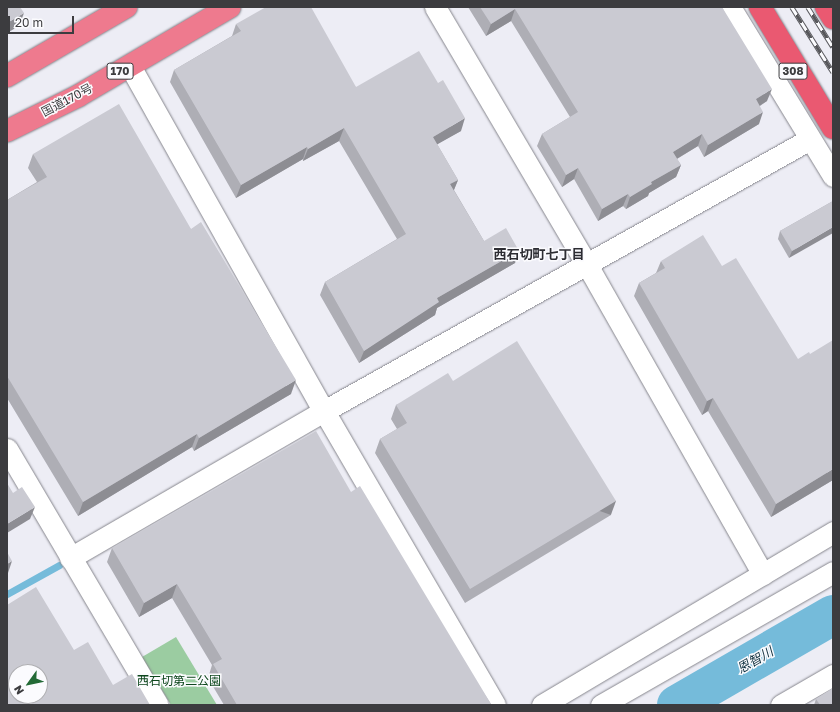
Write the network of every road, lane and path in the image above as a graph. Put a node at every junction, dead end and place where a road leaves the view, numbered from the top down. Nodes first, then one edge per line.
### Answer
1 (126, 7) edge
2 (230, 7) edge
3 (435, 7) edge
4 (730, 7) edge
5 (754, 7) edge
6 (760, 7) edge
7 (826, 7) edge
8 (833, 18) edge
9 (130, 66) junction
10 (7, 76) edge
11 (833, 128) edge
12 (7, 132) edge
13 (833, 134) edge
14 (810, 139) junction
15 (833, 176) edge
16 (586, 263) junction
17 (324, 411) junction
18 (7, 449) edge
19 (833, 532) edge
20 (70, 558) junction
21 (833, 572) edge
22 (763, 574) junction
23 (833, 675) edge
24 (158, 705) edge
25 (496, 705) edge
26 (542, 705) edge
27 (601, 705) edge
28 (782, 705) edge

1 - 10 highway
2 - 9 highway, 国道170号 / 170
3 - 16 street
4 - 14 street
5 - 13 highway, 308
6 - 11 highway
7 - 8 highway
9 - 12 highway, 国道170号 / 170
9 - 17 street
14 - 15 street
14 - 16 street
16 - 17 street
16 - 22 street
17 - 20 street
17 - 25 street
18 - 20 street
19 - 22 street
20 - 24 street
21 - 27 street
22 - 26 street
23 - 28 street

